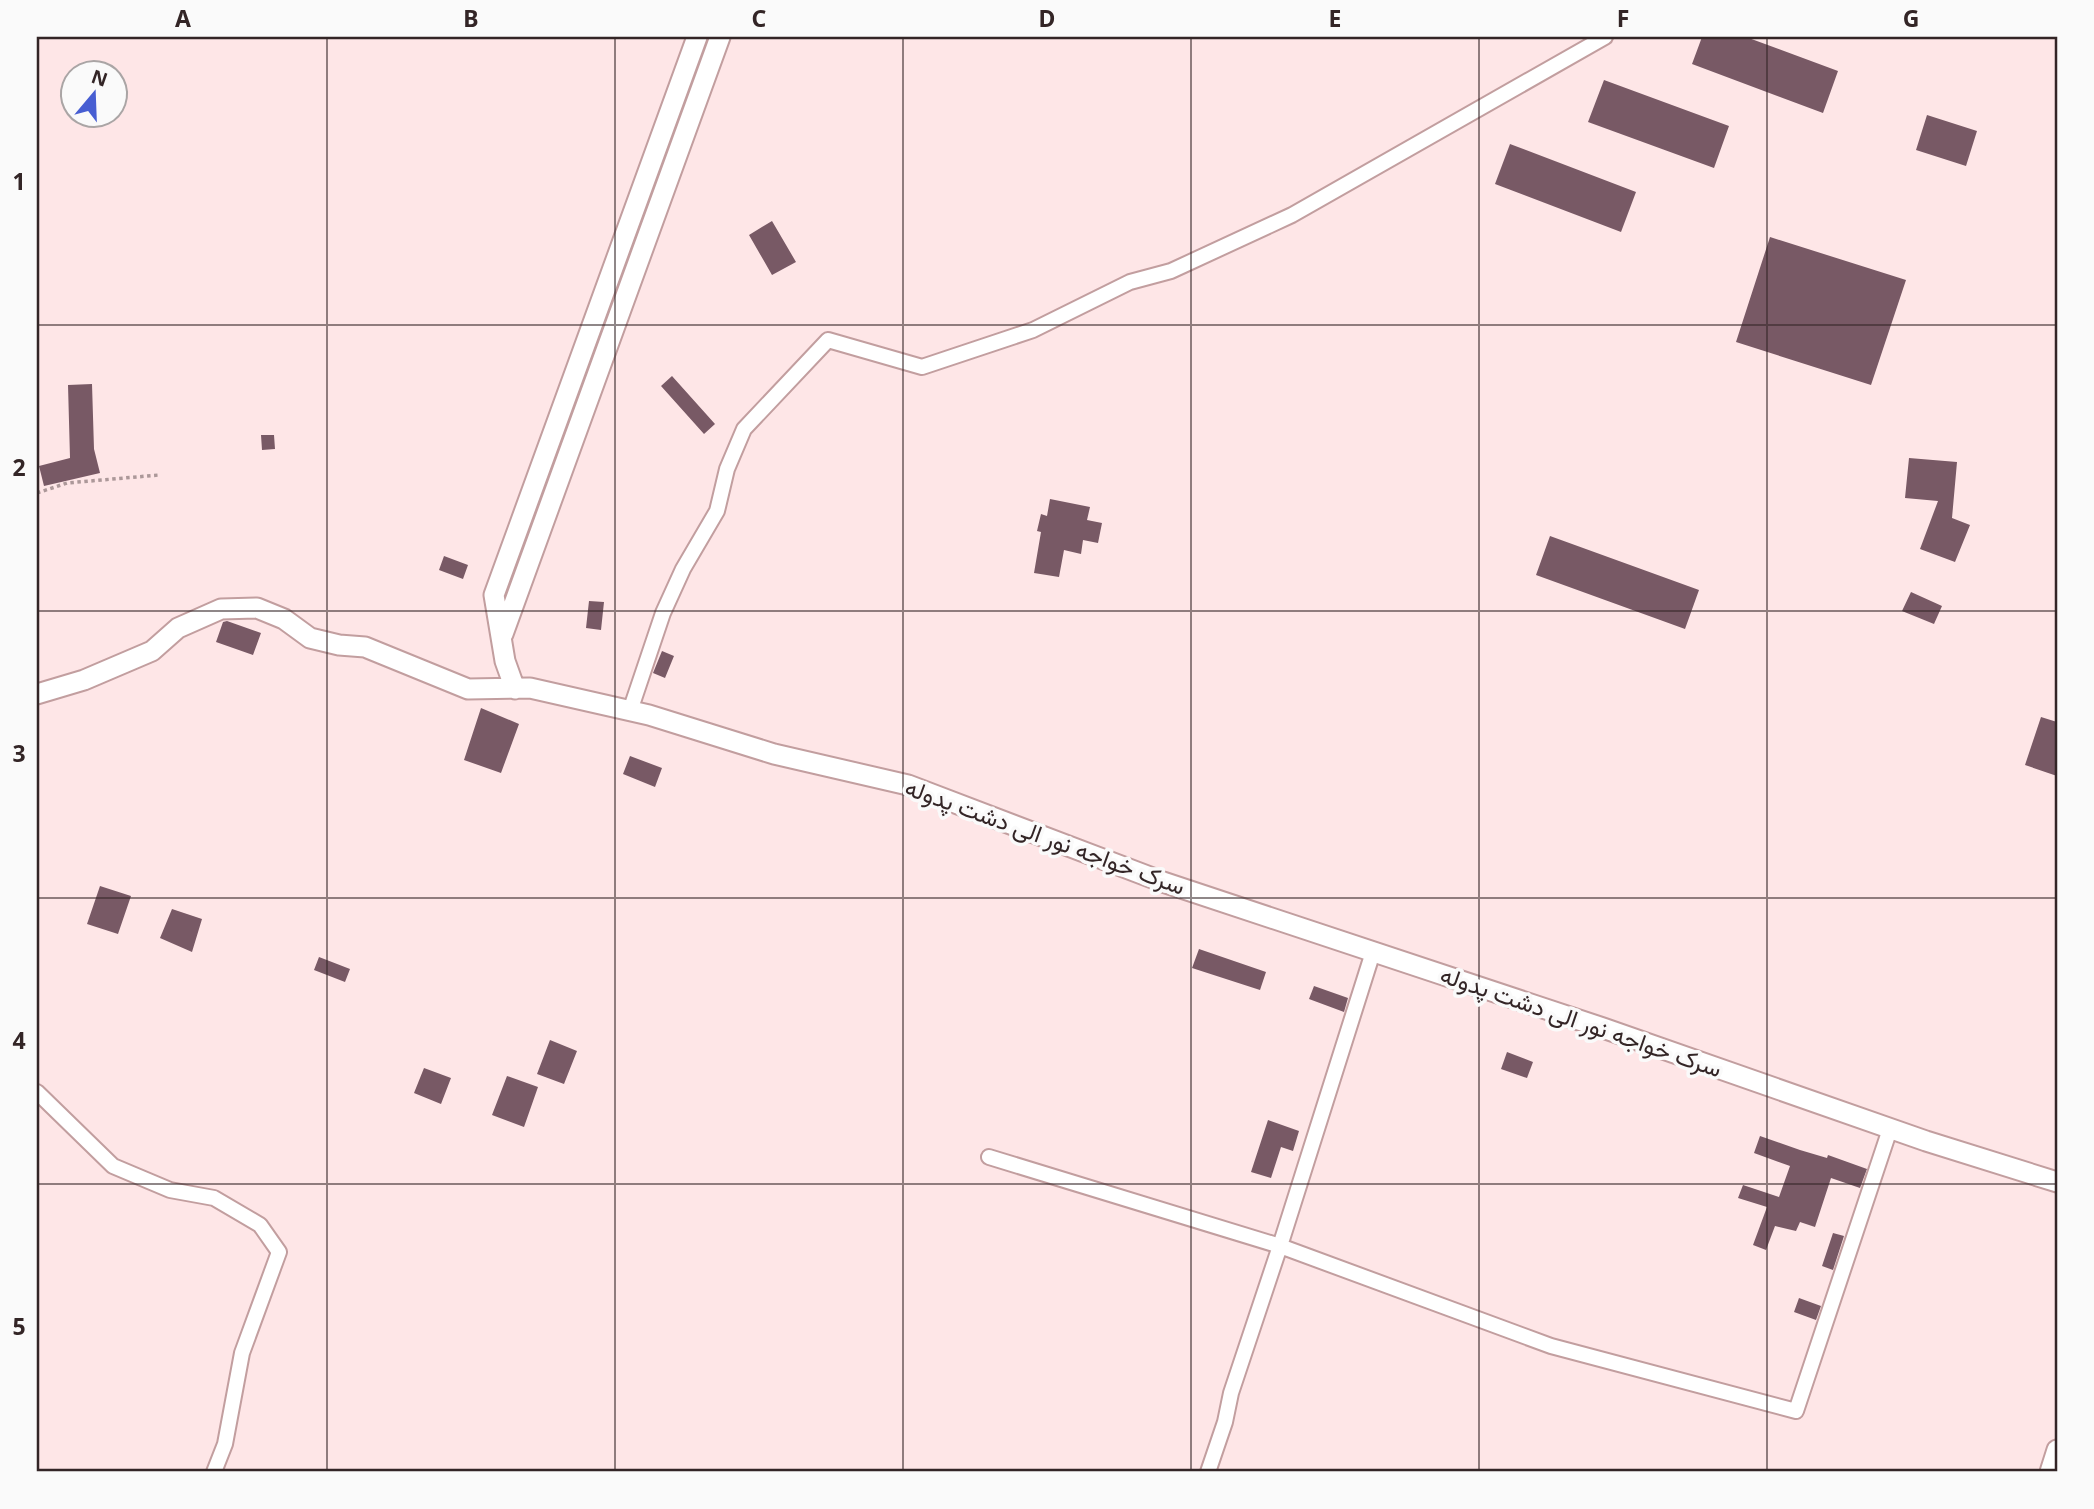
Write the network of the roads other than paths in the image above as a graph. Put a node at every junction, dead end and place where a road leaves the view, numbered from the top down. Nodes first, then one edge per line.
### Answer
1 (697, 37) edge
2 (720, 37) edge
3 (1605, 37) edge
4 (502, 635) junction
5 (515, 689) junction
6 (37, 694) edge
7 (630, 711) junction
8 (1374, 952) junction
9 (37, 1092) edge
10 (1890, 1129) junction
11 (989, 1157) dead end
12 (2057, 1182) edge
13 (1280, 1246) junction
14 (2057, 1450) edge
15 (214, 1472) edge
16 (1208, 1472) edge
17 (2050, 1472) edge

1 - 4 main road
2 - 4 main road
3 - 7 street
4 - 5 main road
5 - 6 main road, سرک خواجه نور الی دشت پدوله
5 - 7 main road, سرک خواجه نور الی دشت پدوله
7 - 8 main road, سرک خواجه نور الی دشت پدوله
8 - 10 main road, سرک خواجه نور الی دشت پدوله
8 - 13 street
9 - 15 street
10 - 12 main road, سرک خواجه نور الی دشت پدوله
10 - 13 street
11 - 13 street
13 - 16 street
14 - 17 main road

